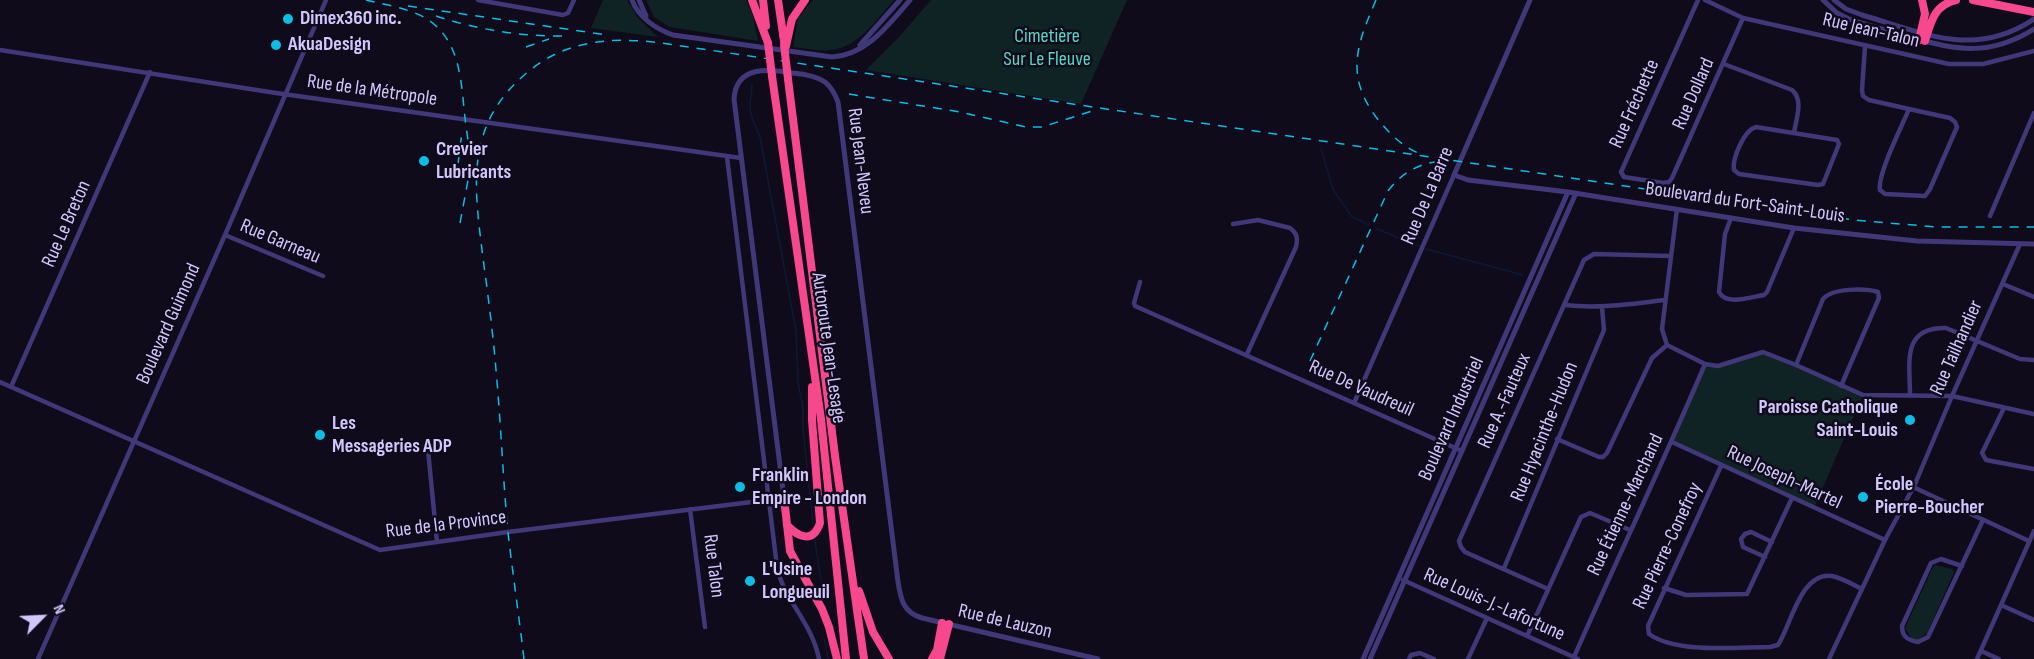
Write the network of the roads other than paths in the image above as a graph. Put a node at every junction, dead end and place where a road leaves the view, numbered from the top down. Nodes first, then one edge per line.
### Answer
1 (326, 0) edge
2 (478, 0) edge
3 (574, 0) edge
4 (632, 0) edge
5 (639, 0) edge
6 (752, 0) edge
7 (763, 0) edge
8 (778, 0) edge
9 (805, 0) edge
10 (900, 0) edge
11 (910, 0) edge
12 (1530, 0) edge
13 (1698, 0) edge
14 (1704, 0) edge
15 (1823, 0) edge
16 (1834, 0) edge
17 (1922, 0) edge
18 (1956, 0) edge
19 (1974, 0) edge
20 (519, 3) edge
21 (2033, 17) edge
22 (1743, 18) junction
23 (648, 21) junction
24 (2034, 29) edge
25 (1923, 37) junction
26 (768, 43) junction
27 (1865, 46) junction
28 (785, 48) junction
29 (857, 49) junction
30 (0, 50) edge
31 (2034, 51) edge
32 (1724, 64) junction
33 (150, 72) junction
34 (285, 94) junction
35 (1909, 109) junction
36 (2034, 113) edge
37 (1794, 133) junction
38 (727, 157) junction
39 (741, 158) junction
40 (1454, 176) junction
41 (1669, 182) joint
42 (1568, 192) junction
43 (1576, 193) junction
44 (1677, 209) junction
45 (1990, 216) dead end
46 (1731, 218) junction
47 (1233, 224) dead end
48 (1794, 228) junction
49 (225, 235) junction
50 (2020, 244) junction
51 (2034, 244) edge
52 (1670, 256) junction
53 (1533, 272) junction
54 (1540, 275) junction
55 (324, 276) dead end
56 (1140, 282) dead end
57 (2003, 284) junction
58 (1526, 289) junction
59 (1533, 292) junction
60 (2034, 297) edge
61 (1664, 300) junction
62 (1565, 305) junction
63 (1602, 307) junction
64 (1509, 327) junction
65 (1516, 330) junction
66 (1977, 342) junction
67 (1667, 345) junction
68 (1247, 354) junction
69 (2034, 360) edge
70 (813, 363) junction
71 (1705, 364) junction
72 (1492, 365) junction
73 (1796, 365) junction
74 (1499, 369) junction
75 (0, 382) edge
76 (1841, 386) junction
77 (11, 387) junction
78 (1480, 392) junction
79 (1487, 395) junction
80 (1910, 395) junction
81 (1952, 396) junction
82 (1354, 403) junction
83 (1473, 408) junction
84 (2004, 408) junction
85 (1480, 412) junction
86 (2034, 414) edge
87 (1557, 439) junction
88 (134, 441) junction
89 (434, 442) dead end
90 (1672, 442) junction
91 (1456, 448) junction
92 (1462, 451) junction
93 (1721, 466) junction
94 (2034, 470) edge
95 (1913, 487) junction
96 (784, 498) junction
97 (1792, 498) junction
98 (768, 500) junction
99 (690, 510) junction
100 (1983, 520) junction
101 (787, 525) junction
102 (1630, 530) junction
103 (2034, 531) edge
104 (1885, 540) junction
105 (2029, 541) junction
106 (437, 542) junction
107 (1772, 542) junction
108 (1412, 547) junction
109 (1419, 550) junction
110 (1765, 557) junction
111 (1962, 566) junction
112 (851, 567) junction
113 (1504, 568) junction
114 (1398, 578) junction
115 (1405, 581) junction
116 (1548, 588) junction
117 (1664, 588) junction
118 (1862, 589) junction
119 (2001, 605) junction
120 (907, 610) joint
121 (1487, 618) junction
122 (2034, 620) edge
123 (946, 623) junction
124 (705, 627) dead end
125 (1527, 636) junction
126 (1981, 651) junction
127 (1576, 658) edge
128 (38, 659) edge
129 (819, 659) edge
130 (837, 659) edge
131 (846, 659) edge
132 (864, 659) edge
133 (888, 659) edge
134 (932, 659) edge
135 (940, 659) edge
136 (1098, 659) edge
137 (1362, 659) edge
138 (1370, 659) edge
139 (1409, 659) edge
140 (1434, 659) edge
141 (1468, 659) edge
142 (1829, 659) edge
143 (1977, 659) edge
144 (1999, 659) edge

1 - 34 street, Boulevard Guimond
2 - 20 street
3 - 20 street
4 - 23 street
5 - 23 street
6 - 26 highway
7 - 26 highway
8 - 28 highway, Autoroute Jean-Lesage
9 - 28 highway
10 - 29 street
11 - 29 street
12 - 40 street, Rue De La Barre
13 - 41 street, Rue Fréchette
14 - 22 street, Rue Jean-Talon
15 - 25 street
16 - 25 street
17 - 25 highway
18 - 25 highway
19 - 21 highway
21 - 25 street
22 - 27 street, Rue Jean-Talon
22 - 32 street, Rue Dollard
23 - 29 street
24 - 25 street
26 - 70 highway, Autoroute Jean-Lesage, bridge
27 - 31 street, Rue Jean-Talon
27 - 35 street
28 - 112 highway, Autoroute Jean-Lesage, bridge
30 - 33 street, Rue de la Métropole
32 - 37 street
32 - 41 street, Rue Dollard
33 - 34 street, Rue de la Métropole
33 - 77 street, Rue Le Breton
34 - 38 street, Rue de la Métropole
34 - 49 street, Boulevard Guimond
35 - 35 street
36 - 45 street
37 - 37 street
38 - 39 street, Rue de la Métropole
38 - 98 street
39 - 96 street, Rue Jean-Neveu
39 - 120 street, Rue Jean-Neveu
40 - 42 street, Boulevard du Fort-Saint-Louis
40 - 82 street, Rue De La Barre
42 - 43 street, Boulevard du Fort-Saint-Louis
42 - 53 street, Boulevard Industriel
43 - 44 street, Boulevard du Fort-Saint-Louis
43 - 54 street, Boulevard Industriel
44 - 46 street, Boulevard du Fort-Saint-Louis
44 - 52 street
46 - 48 street, Boulevard du Fort-Saint-Louis
46 - 48 street
47 - 68 street
48 - 50 street, Boulevard du Fort-Saint-Louis
49 - 55 street, Rue Garneau
49 - 88 street, Boulevard Guimond
50 - 51 street, Boulevard du Fort-Saint-Louis
50 - 57 street, Rue Tailhandier
52 - 61 street
52 - 62 street, Rue A.-Fauteux
53 - 54 street
53 - 58 street, Boulevard Industriel
54 - 59 street, Boulevard Industriel
56 - 68 street, Rue De Vaudreuil
57 - 60 street
57 - 66 street, Rue Tailhandier
58 - 59 street
58 - 64 street, Boulevard Industriel
59 - 65 street, Boulevard Industriel
61 - 63 street
61 - 67 street
62 - 63 street
62 - 113 street, Rue A.-Fauteux
63 - 87 street, Rue Hyacinthe-Hudon
64 - 65 street
64 - 72 street, Boulevard Industriel
65 - 74 street, Boulevard Industriel
66 - 69 street
66 - 80 street
66 - 81 street, Rue Tailhandier
67 - 71 street
67 - 87 street
68 - 82 street, Rue De Vaudreuil
70 - 101 highway
70 - 131 highway, Autoroute Jean-Lesage
71 - 73 street
71 - 90 street, Rue Étienne-Marchand
72 - 74 street
72 - 78 street, Boulevard Industriel
73 - 76 street
73 - 76 street
74 - 79 street, Boulevard Industriel
75 - 77 street, Rue de la Province
76 - 80 street
77 - 88 street, Rue de la Province
78 - 79 street
78 - 83 street, Boulevard Industriel
79 - 85 street, Boulevard Industriel
80 - 81 street
81 - 84 street
81 - 95 street, Rue Tailhandier
82 - 91 street, Rue De Vaudreuil
83 - 85 street
83 - 91 street, Boulevard Industriel
84 - 86 street
84 - 94 street
85 - 92 street, Boulevard Industriel
87 - 113 street, Rue Hyacinthe-Hudon
88 - 106 street, Rue de la Province
88 - 128 street, Boulevard Guimond
89 - 106 street
90 - 93 street, Rue Joseph-Martel
90 - 102 street, Rue Étienne-Marchand
91 - 92 street, Rue De Vaudreuil
91 - 108 street, Boulevard Industriel
92 - 109 street, Boulevard Industriel
93 - 97 street, Rue Joseph-Martel
93 - 117 street, Rue Pierre-Conefroy
95 - 100 street
95 - 104 street, Rue Tailhandier
96 - 98 street, Rue de la Province
96 - 101 highway
97 - 104 street, Rue Joseph-Martel
97 - 107 street
98 - 99 street, Rue de la Province
98 - 129 street
99 - 106 street, Rue de la Province
99 - 124 street, Rue Talon
100 - 105 street
100 - 111 street
101 - 130 highway
102 - 116 street
102 - 127 street, Rue Étienne-Marchand
103 - 105 street
104 - 118 street, Rue Tailhandier
105 - 119 street
107 - 110 street
107 - 110 street
108 - 109 street
108 - 114 street, Boulevard Industriel
109 - 115 street, Boulevard Industriel
110 - 117 street
111 - 111 street
112 - 132 highway, Autoroute Jean-Lesage
112 - 133 highway
113 - 116 street, Rue A.-Fauteux
114 - 115 street, Rue Louis-J.-Lafortune
114 - 137 street, Boulevard Industriel
115 - 121 street, Rue Louis-J.-Lafortune
115 - 138 street, Boulevard Industriel
116 - 125 street
117 - 118 street, Rue Pierre-Conefroy
118 - 142 street, Rue Tailhandier
119 - 122 street
119 - 126 street
120 - 123 street, Rue de Lauzon
121 - 125 street, Rue Louis-J.-Lafortune
121 - 141 street
123 - 134 highway
123 - 135 highway
123 - 136 street, Rue de Lauzon
125 - 127 street, Rue Louis-J.-Lafortune
126 - 143 street
126 - 144 street
139 - 140 street

